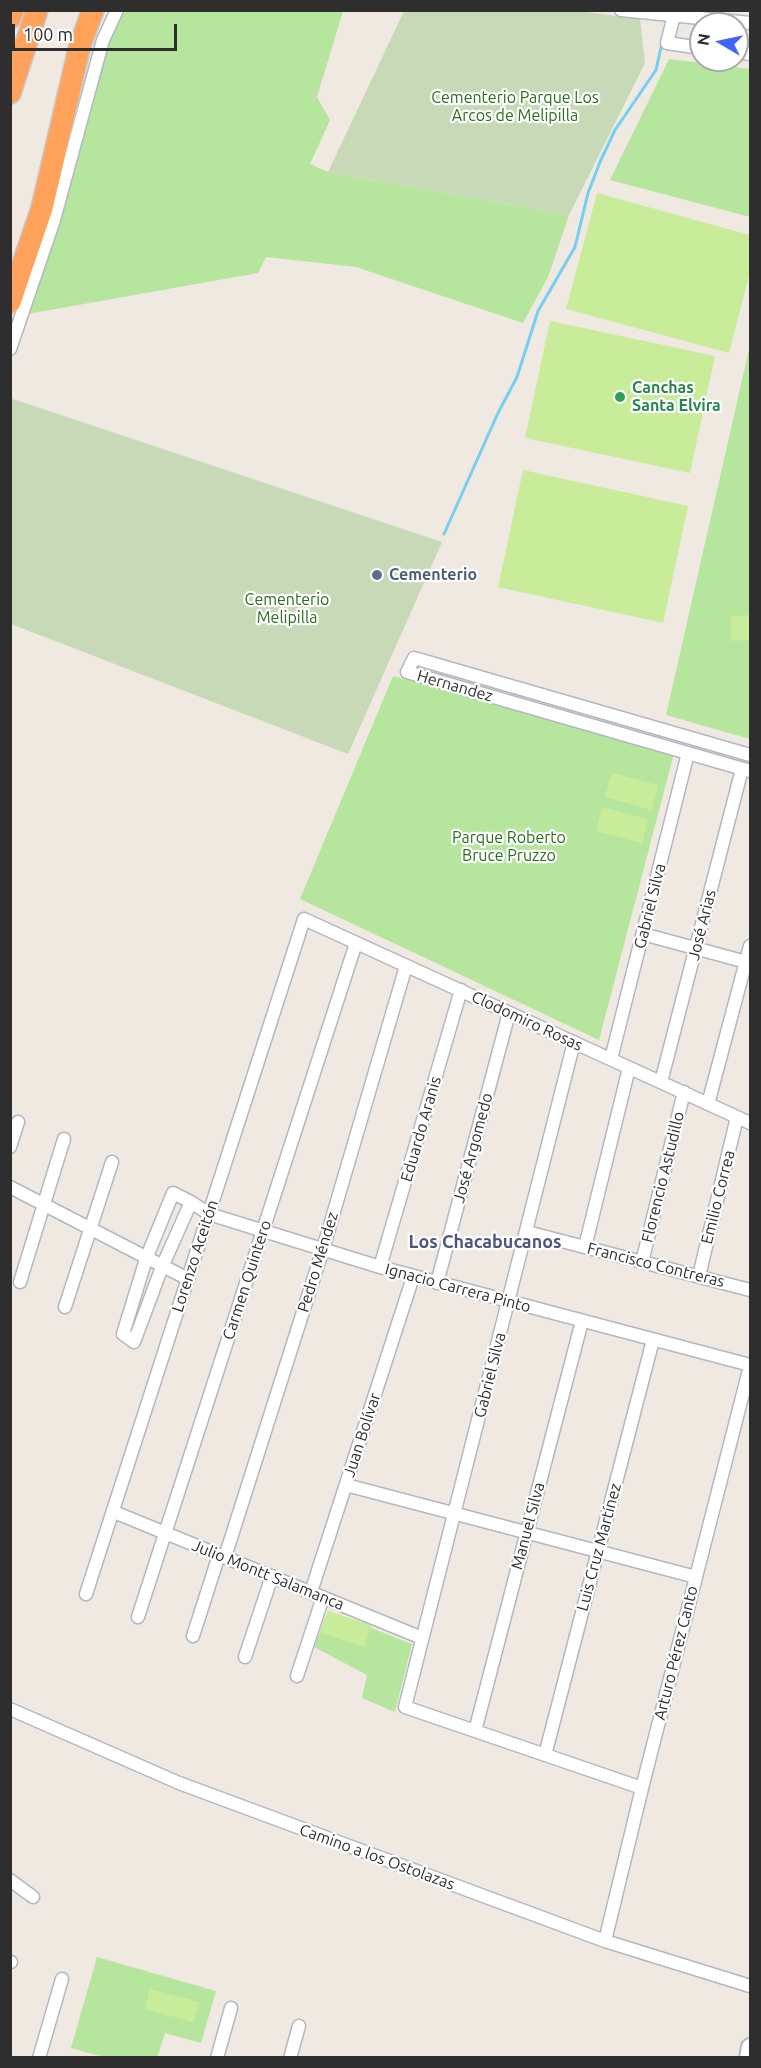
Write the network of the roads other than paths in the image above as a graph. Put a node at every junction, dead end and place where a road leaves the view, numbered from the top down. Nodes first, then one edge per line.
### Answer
1 (13, 10) edge
2 (37, 10) edge
3 (93, 10) edge
4 (117, 10) edge
5 (621, 10) edge
6 (675, 14) edge
7 (10, 18) edge
8 (689, 44) edge
9 (10, 93) edge
10 (10, 302) edge
11 (10, 349) edge
12 (688, 753) junction
13 (750, 755) edge
14 (746, 770) edge
15 (304, 919) joint
16 (643, 934) junction
17 (356, 943) junction
18 (750, 946) edge
19 (696, 948) junction
20 (748, 962) edge
21 (406, 966) junction
22 (461, 990) junction
23 (509, 1013) junction
24 (574, 1042) junction
25 (611, 1059) junction
26 (629, 1068) junction
27 (661, 1082) junction
28 (684, 1092) junction
29 (708, 1104) junction
30 (737, 1117) junction
31 (18, 1122) dead end
32 (750, 1123) edge
33 (64, 1139) dead end
34 (10, 1147) edge
35 (112, 1162) dead end
36 (10, 1188) edge
37 (191, 1202) junction
38 (44, 1205) junction
39 (209, 1214) junction
40 (90, 1230) junction
41 (263, 1230) junction
42 (526, 1232) junction
43 (585, 1247) junction
44 (323, 1249) junction
45 (146, 1259) junction
46 (642, 1262) junction
47 (162, 1267) junction
48 (380, 1267) junction
49 (699, 1276) junction
50 (413, 1277) junction
51 (188, 1279) junction
52 (20, 1282) dead end
53 (437, 1284) junction
54 (750, 1290) edge
55 (508, 1303) junction
56 (65, 1307) dead end
57 (582, 1322) junction
58 (653, 1340) junction
59 (750, 1366) edge
60 (346, 1485) junction
61 (114, 1512) junction
62 (454, 1514) junction
63 (527, 1532) junction
64 (165, 1533) junction
65 (598, 1551) junction
66 (222, 1556) junction
67 (272, 1576) junction
68 (696, 1577) junction
69 (311, 1592) junction
70 (86, 1594) dead end
71 (323, 1597) junction
72 (138, 1617) dead end
73 (193, 1636) dead end
74 (422, 1638) junction
75 (245, 1657) dead end
76 (297, 1676) dead end
77 (10, 1709) edge
78 (475, 1731) junction
79 (545, 1755) junction
80 (642, 1788) junction
81 (10, 1880) edge
82 (33, 1897) dead end
83 (605, 1941) junction
84 (62, 1979) dead end
85 (750, 1986) edge
86 (231, 2008) dead end
87 (299, 2026) dead end
88 (750, 2047) edge
89 (39, 2058) edge
90 (217, 2058) edge
91 (290, 2058) edge
92 (748, 2058) edge

1 - 7 highway
2 - 9 highway
3 - 10 highway
4 - 11 street
5 - 6 street
6 - 8 street
12 - 13 street, Hernandez
12 - 14 street, Hernandez
12 - 16 street, Gabriel Silva
14 - 19 street, José Arias
15 - 17 street, Clodomiro Rosas
15 - 39 street, Lorenzo Aceitón
16 - 19 street
16 - 25 street, Gabriel Silva
17 - 21 street, Clodomiro Rosas
17 - 41 street, Carmen Quintero
18 - 20 street, Florencio Astudillo
19 - 20 street
19 - 27 street, José Arias
20 - 29 street, Florencio Astudillo
21 - 22 street, Clodomiro Rosas
21 - 44 street, Pedro Méndez
22 - 23 street, Clodomiro Rosas
22 - 48 street, Eduardo Aranis
23 - 24 street, Clodomiro Rosas
23 - 53 street, José Argomedo
24 - 25 street, Clodomiro Rosas
24 - 42 street, Gabriel Silva
25 - 26 street, Clodomiro Rosas
26 - 27 street, Clodomiro Rosas
26 - 43 street
27 - 28 street, Clodomiro Rosas
28 - 29 street, Clodomiro Rosas
28 - 46 street, Florencio Astudillo
29 - 30 street, Clodomiro Rosas
30 - 32 street, Clodomiro Rosas
30 - 49 street, Emilio Correa
31 - 34 street
33 - 38 street
35 - 40 street
36 - 38 street
37 - 39 street, Ignacio Carrera Pinto
37 - 45 street, Ignacio Carrera Pinto
37 - 47 street
38 - 40 street
38 - 52 street
39 - 41 street, Ignacio Carrera Pinto
39 - 51 street, Lorenzo Aceitón
40 - 45 street
40 - 56 street
41 - 44 street, Ignacio Carrera Pinto
41 - 64 street, Carmen Quintero
42 - 43 street, Francisco Contreras
42 - 55 street, Gabriel Silva
43 - 46 street, Francisco Contreras
44 - 48 street, Ignacio Carrera Pinto
44 - 66 street, Pedro Méndez
45 - 47 street
45 - 47 street
46 - 49 street, Francisco Contreras
47 - 51 street
48 - 50 street, Ignacio Carrera Pinto
49 - 54 street, Francisco Contreras
50 - 53 street, Ignacio Carrera Pinto
50 - 60 street, Juan Bolívar
51 - 61 street, Lorenzo Aceitón
53 - 55 street, Ignacio Carrera Pinto
55 - 57 street, Ignacio Carrera Pinto
55 - 62 street, Gabriel Silva
57 - 58 street, Ignacio Carrera Pinto
57 - 63 street, Manuel Silva
58 - 59 street, Ignacio Carrera Pinto
58 - 65 street, Luis Cruz Martínez
59 - 68 street, Arturo Pérez Canto
60 - 62 street
60 - 69 street, Juan Bolívar
61 - 64 street, Julio Montt Salamanca
61 - 70 street, Lorenzo Aceitón
62 - 63 street
62 - 74 street, Gabriel Silva
63 - 65 street
63 - 78 street, Manuel Silva
64 - 66 street, Julio Montt Salamanca
64 - 72 street, Carmen Quintero
65 - 68 street
65 - 79 street, Luis Cruz Martínez
66 - 67 street, Julio Montt Salamanca
66 - 73 street, Pedro Méndez
67 - 69 street, Julio Montt Salamanca
67 - 75 street
68 - 80 street, Arturo Pérez Canto
69 - 71 street, Julio Montt Salamanca
71 - 74 street, Julio Montt Salamanca
71 - 76 street
74 - 78 street, Gabriel Silva
77 - 83 street, Camino a los Ostolazas
78 - 79 street
79 - 80 street
80 - 83 street, Arturo Pérez Canto
81 - 82 street
83 - 85 street, Camino a los Ostolazas
84 - 89 street
86 - 90 street
87 - 91 street
88 - 92 street

